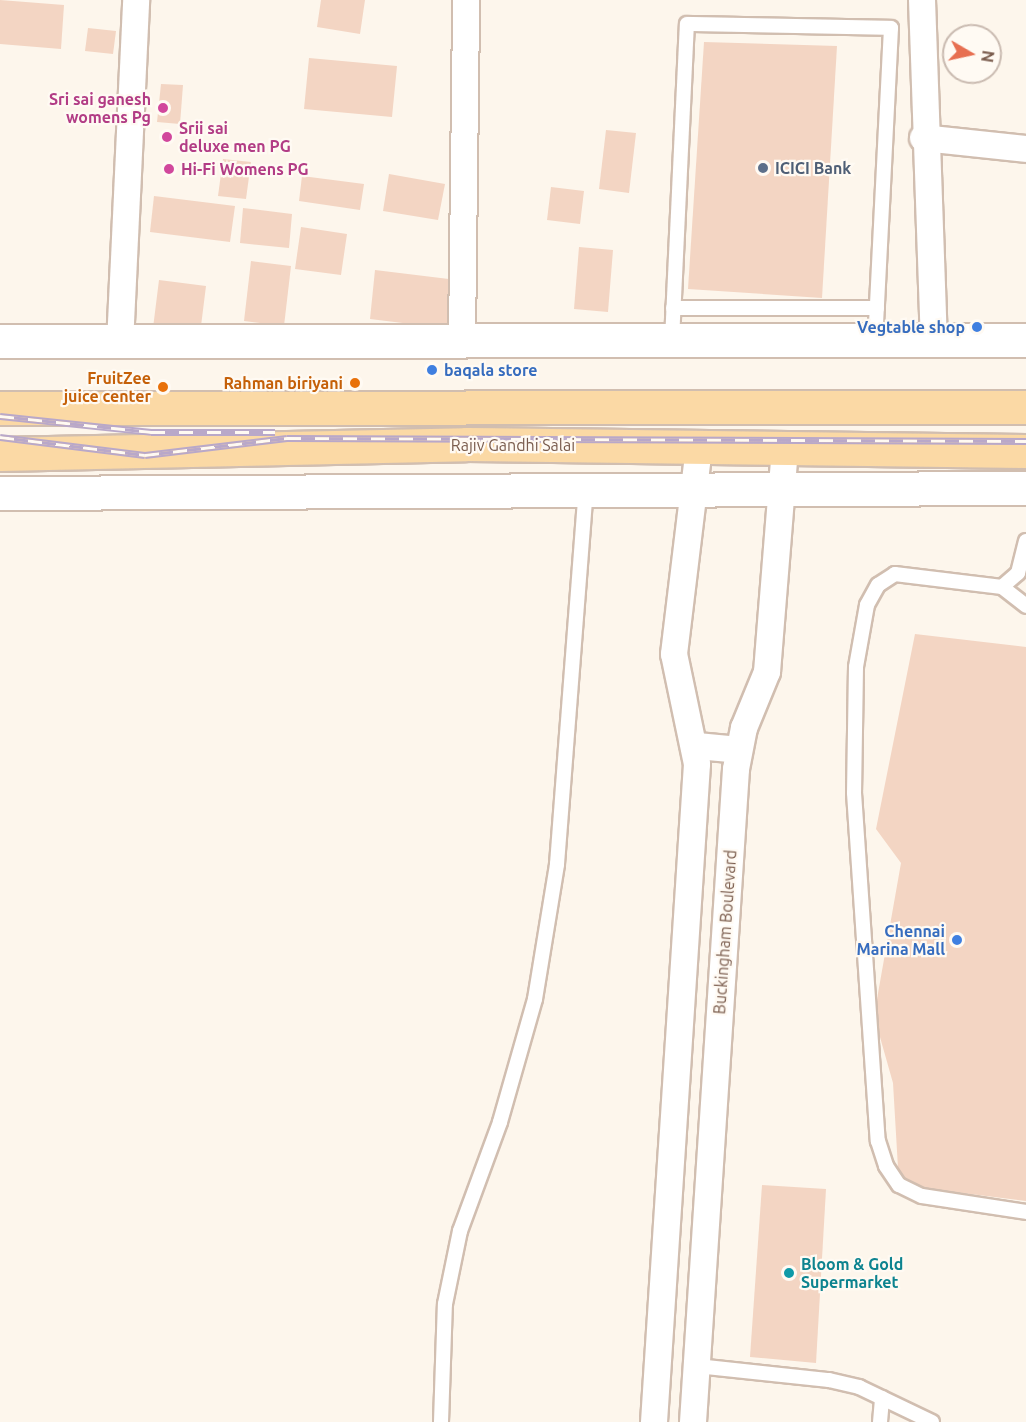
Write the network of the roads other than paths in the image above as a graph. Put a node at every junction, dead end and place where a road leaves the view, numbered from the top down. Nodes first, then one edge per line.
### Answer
1 (136, 0) edge
2 (466, 0) edge
3 (922, 0) edge
4 (923, 138) junction
5 (1026, 149) edge
6 (673, 308) junction
7 (877, 308) junction
8 (462, 339) junction
9 (934, 339) junction
10 (875, 340) junction
11 (1026, 340) edge
12 (0, 341) edge
13 (671, 343) junction
14 (120, 344) junction
15 (1026, 407) edge
16 (0, 408) edge
17 (699, 447) junction
18 (785, 448) junction
19 (1026, 451) edge
20 (0, 454) edge
21 (586, 486) junction
22 (695, 487) junction
23 (1026, 488) edge
24 (782, 489) junction
25 (0, 493) edge
26 (1026, 541) edge
27 (1002, 586) junction
28 (1026, 606) edge
29 (697, 746) junction
30 (739, 750) junction
31 (668, 1206) junction
32 (707, 1208) junction
33 (1026, 1212) edge
34 (697, 1366) junction
35 (882, 1398) junction
36 (441, 1422) edge
37 (654, 1422) edge
38 (693, 1422) edge
39 (880, 1422) edge
40 (932, 1422) edge

1 - 14 street
2 - 8 street
3 - 4 street
4 - 5 street
4 - 9 street
6 - 7 lane
6 - 7 lane
6 - 13 lane
7 - 10 lane
8 - 13 street
8 - 14 street
9 - 10 street
9 - 11 street
10 - 13 street
12 - 14 street
15 - 16 main road
17 - 18 main road, Rajiv Gandhi Salai
17 - 20 main road, Rajiv Gandhi Salai
17 - 22 street
18 - 19 main road, Rajiv Gandhi Salai
18 - 24 street, Buckingham Boulevard
21 - 22 street
21 - 25 street
21 - 36 lane
22 - 24 street
22 - 29 street
23 - 24 street
24 - 30 street, Buckingham Boulevard
26 - 27 lane
27 - 28 lane
27 - 33 lane
29 - 30 street
29 - 31 street
30 - 32 street, Buckingham Boulevard
31 - 32 street
31 - 37 street
32 - 34 street, Buckingham Boulevard
34 - 35 lane
34 - 38 street, Buckingham Boulevard
35 - 39 lane
35 - 40 lane

